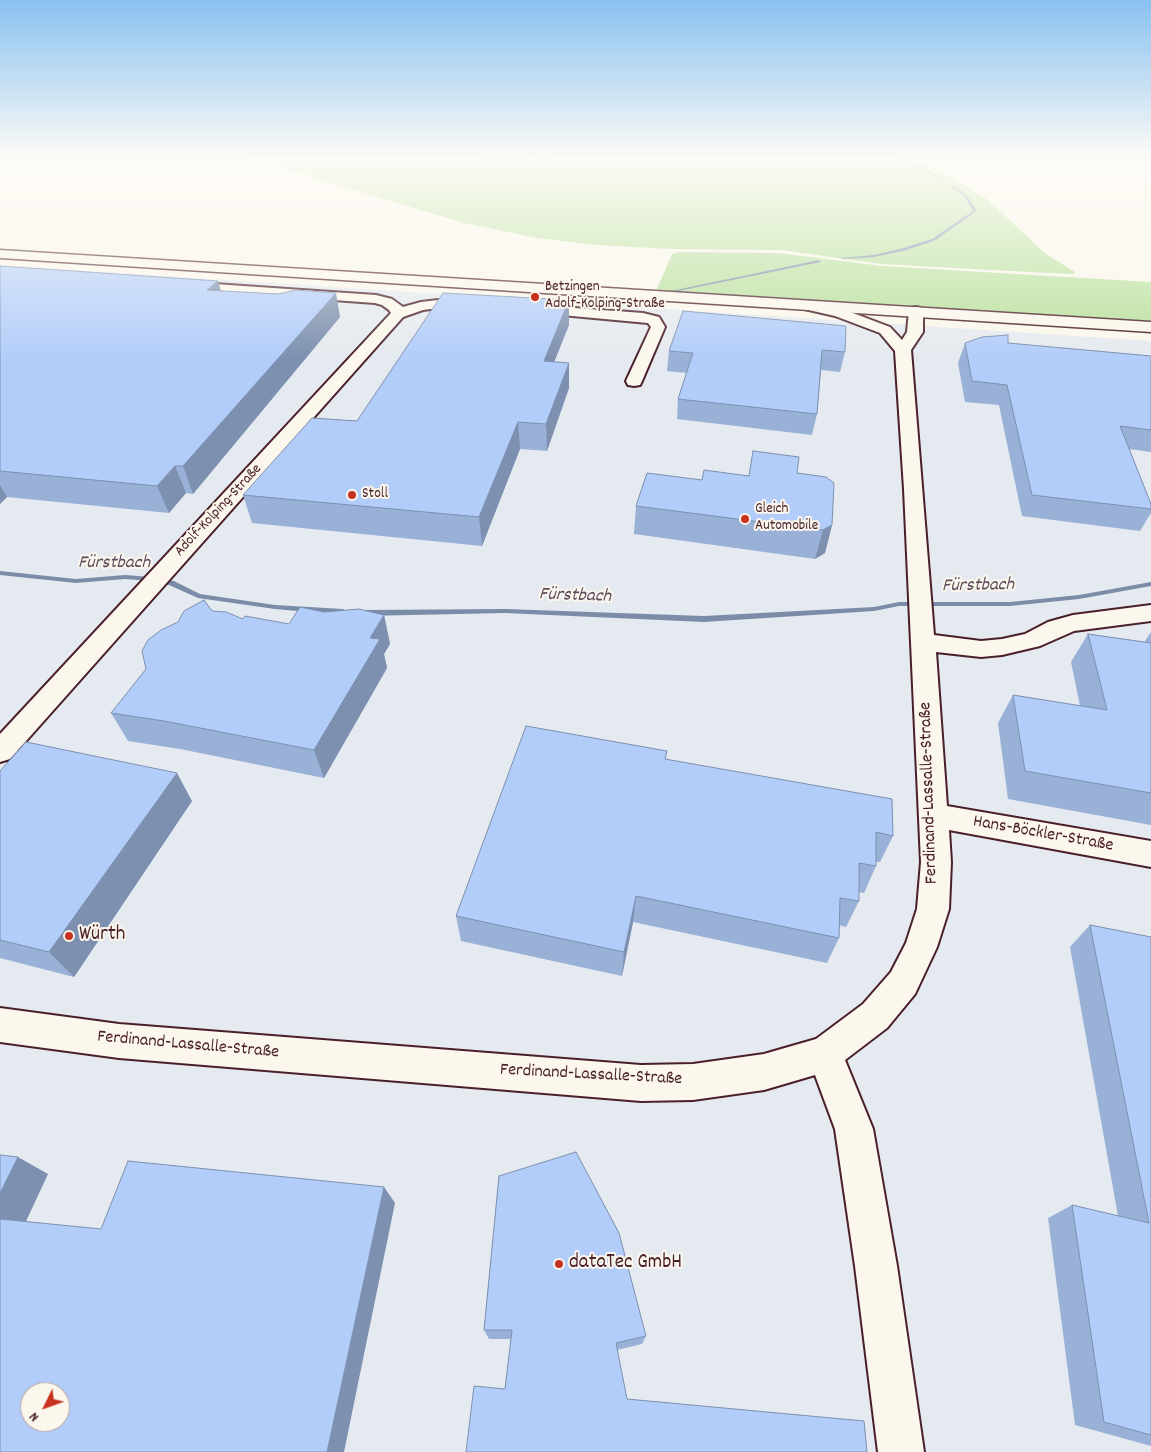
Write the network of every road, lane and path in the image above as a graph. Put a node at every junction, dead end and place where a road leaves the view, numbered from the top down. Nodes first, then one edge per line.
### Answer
1 (0, 254) edge
2 (170, 285) edge
3 (805, 305) junction
4 (483, 306) edge
5 (516, 308) edge
6 (886, 309) junction
7 (916, 311) junction
8 (398, 314) junction
9 (1151, 327) edge
10 (886, 330) junction
11 (903, 350) junction
12 (634, 381) dead end
13 (143, 594) joint
14 (1151, 613) edge
15 (922, 633) junction
16 (0, 752) edge
17 (935, 816) junction
18 (1151, 854) edge
19 (0, 1025) edge
20 (826, 1054) junction
21 (901, 1452) edge

1 - 3 main road
2 - 8 street
3 - 6 main road
3 - 10 street
4 - 8 street
5 - 12 street
6 - 7 main road
6 - 10 street
7 - 9 main road
7 - 11 street
8 - 13 street, Adolf-Kolping-Straße
10 - 11 street
11 - 15 street, Ferdinand-Lassalle-Straße
13 - 16 street, Adolf-Kolping-Straße
14 - 15 street
15 - 17 street, Ferdinand-Lassalle-Straße
17 - 18 street, Hans-Böckler-Straße
17 - 20 street, Ferdinand-Lassalle-Straße
19 - 20 street, Ferdinand-Lassalle-Straße
20 - 21 street

